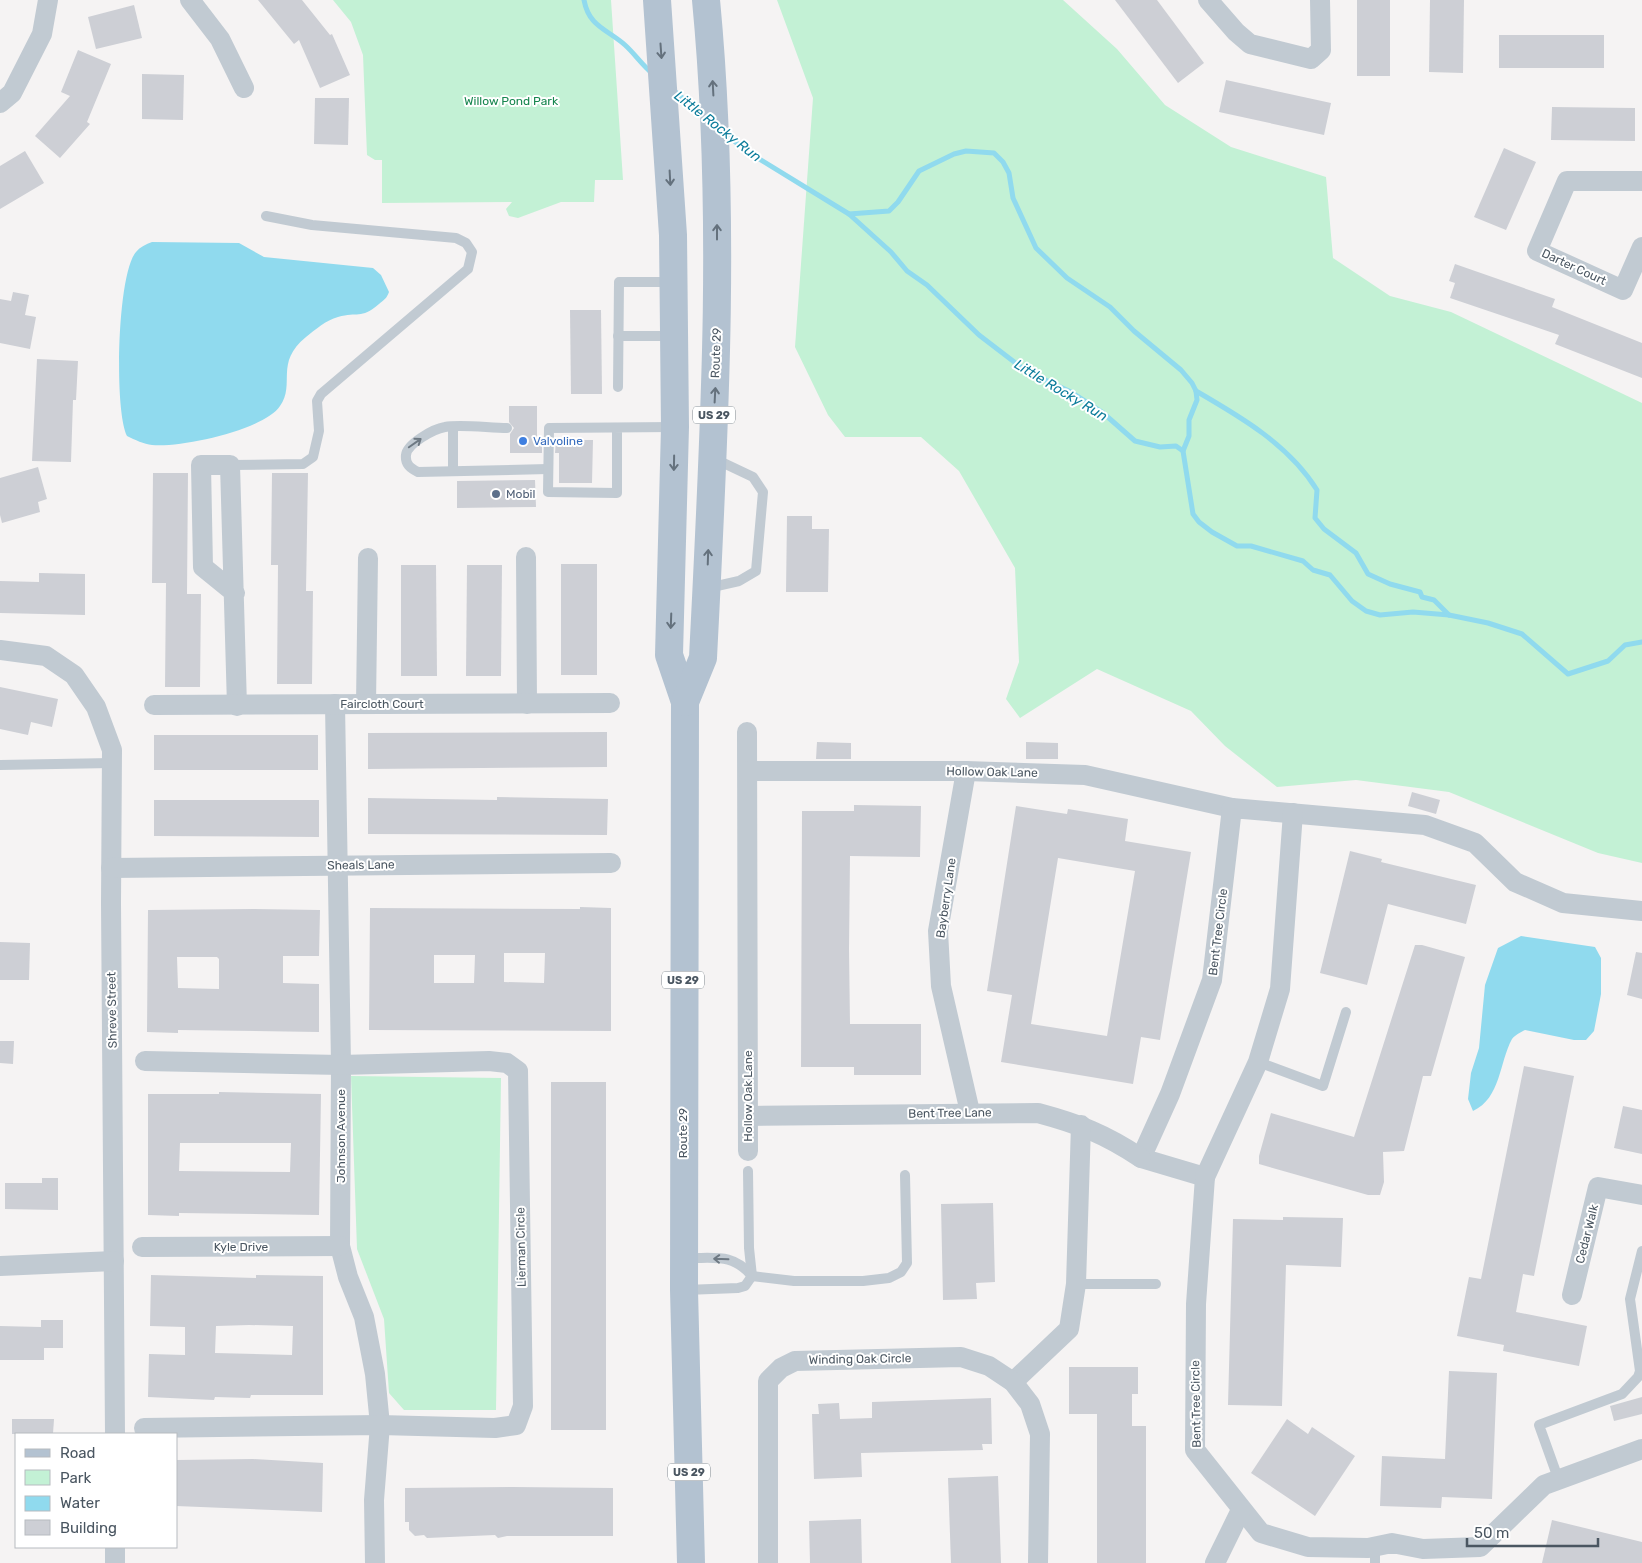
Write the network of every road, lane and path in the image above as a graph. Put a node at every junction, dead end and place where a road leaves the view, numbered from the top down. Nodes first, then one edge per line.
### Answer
1 (48, 0) edge
2 (190, 0) edge
3 (706, 0) edge
4 (1208, 0) edge
5 (1320, 0) edge
6 (658, 1) edge
7 (244, 88) dead end
8 (0, 103) edge
9 (1642, 181) edge
10 (266, 216) dead end
11 (1642, 247) edge
12 (674, 282) junction
13 (618, 336) junction
14 (674, 336) junction
15 (618, 387) dead end
16 (452, 427) junction
17 (507, 428) dead end
18 (537, 428) dead end
19 (549, 428) junction
20 (616, 428) junction
21 (675, 428) junction
22 (712, 458) junction
23 (230, 466) junction
24 (548, 469) junction
25 (458, 470) junction
26 (526, 557) dead end
27 (368, 558) dead end
28 (707, 588) junction
29 (235, 593) junction
30 (0, 650) edge
31 (685, 702) junction
32 (610, 703) dead end
33 (335, 704) junction
34 (366, 704) junction
35 (527, 704) junction
36 (154, 705) dead end
37 (237, 706) junction
38 (747, 732) dead end
39 (112, 763) junction
40 (0, 765) edge
41 (748, 771) junction
42 (966, 771) junction
43 (1232, 808) junction
44 (1293, 813) junction
45 (611, 863) dead end
46 (336, 865) junction
47 (111, 868) junction
48 (1642, 911) edge
49 (1346, 1012) dead end
50 (145, 1061) dead end
51 (1258, 1062) junction
52 (341, 1065) junction
53 (970, 1112) junction
54 (748, 1116) junction
55 (1081, 1125) junction
56 (748, 1151) dead end
57 (1141, 1158) junction
58 (748, 1171) dead end
59 (905, 1175) dead end
60 (1205, 1177) junction
61 (1642, 1195) edge
62 (340, 1246) junction
63 (142, 1247) dead end
64 (1642, 1251) edge
65 (684, 1258) junction
66 (114, 1261) junction
67 (0, 1266) edge
68 (752, 1276) junction
69 (1076, 1284) junction
70 (1156, 1284) dead end
71 (684, 1290) junction
72 (1572, 1294) dead end
73 (1013, 1382) junction
74 (380, 1425) junction
75 (144, 1428) dead end
76 (115, 1433) edge
77 (1642, 1449) edge
78 (1558, 1478) junction
79 (1241, 1510) junction
80 (115, 1548) edge
81 (1375, 1555) edge
82 (1423, 1556) edge
83 (115, 1563) edge
84 (375, 1563) edge
85 (691, 1563) edge
86 (768, 1563) edge
87 (1038, 1563) edge
88 (1215, 1563) edge

1 - 8 street
2 - 7 street
22 -> 3 main road, Route 29 / US 29
4 - 5 street
6 -> 12 main road, Route 29 / US 29
9 - 11 street, Darter Court
10 - 23 lane
12 - 13 lane
12 - 14 main road, Route 29 / US 29
13 - 14 lane
13 - 15 lane
14 - 21 main road, Route 29 / US 29
16 - 17 lane
16 - 25 lane
25 -> 16 lane
18 - 19 lane
19 - 20 lane
19 - 24 lane
20 - 21 lane
20 - 24 lane
21 -> 31 main road, Route 29 / US 29
28 -> 22 main road, Route 29 / US 29
22 - 28 lane
23 - 29 street
23 - 29 street
24 - 25 lane
26 - 35 street
27 - 34 street
28 - 31 main road, Route 29 / US 29
29 - 37 street
30 - 39 street, Shreve Street
31 - 65 main road, Route 29 / US 29
32 - 35 street, Faircloth Court
33 - 34 street, Faircloth Court
33 - 37 street, Faircloth Court
33 - 46 street, Johnson Avenue
34 - 35 street, Faircloth Court
36 - 37 street, Faircloth Court
38 - 41 street, Hollow Oak Lane
39 - 40 lane
39 - 47 street, Shreve Street
41 - 42 street, Hollow Oak Lane
41 - 54 street, Hollow Oak Lane
42 - 43 street, Hollow Oak Lane
42 - 53 street, Bayberry Lane
43 - 44 street
43 - 57 street, Bent Tree Circle
44 - 48 street
44 - 51 street, Bent Tree Circle
45 - 46 street, Sheals Lane
46 - 47 street, Sheals Lane
46 - 52 street, Johnson Avenue
47 - 66 street, Shreve Street
49 - 51 lane
50 - 52 street, Lierman Circle
51 - 60 street, Bent Tree Circle
52 - 62 street, Johnson Avenue
52 - 74 street, Lierman Circle
53 - 54 street, Bent Tree Lane
53 - 55 street, Bent Tree Lane
54 - 56 street, Hollow Oak Lane
55 - 57 street, Bent Tree Lane
55 - 69 street
57 - 60 street
58 - 68 lane
59 - 68 lane
60 - 79 street, Bent Tree Circle
61 - 72 street, Cedar Walk
62 - 63 street, Kyle Drive
62 - 74 street, Johnson Avenue
64 - 78 lane
68 -> 65 lane
65 - 71 main road, Route 29 / US 29
66 - 67 street
66 - 76 street, Shreve Street
68 - 71 lane
69 - 70 lane
69 - 73 street
71 - 85 main road, Route 29 / US 29
73 - 86 street, Winding Oak Circle
73 - 87 street, Winding Oak Circle
74 - 75 street, Lierman Circle
74 - 84 street, Johnson Avenue
77 - 78 street, Bent Tree Circle
78 - 82 street, Bent Tree Circle
79 - 81 street, Bent Tree Circle
79 - 88 street
80 - 83 street
81 - 82 street, Bent Tree Circle

